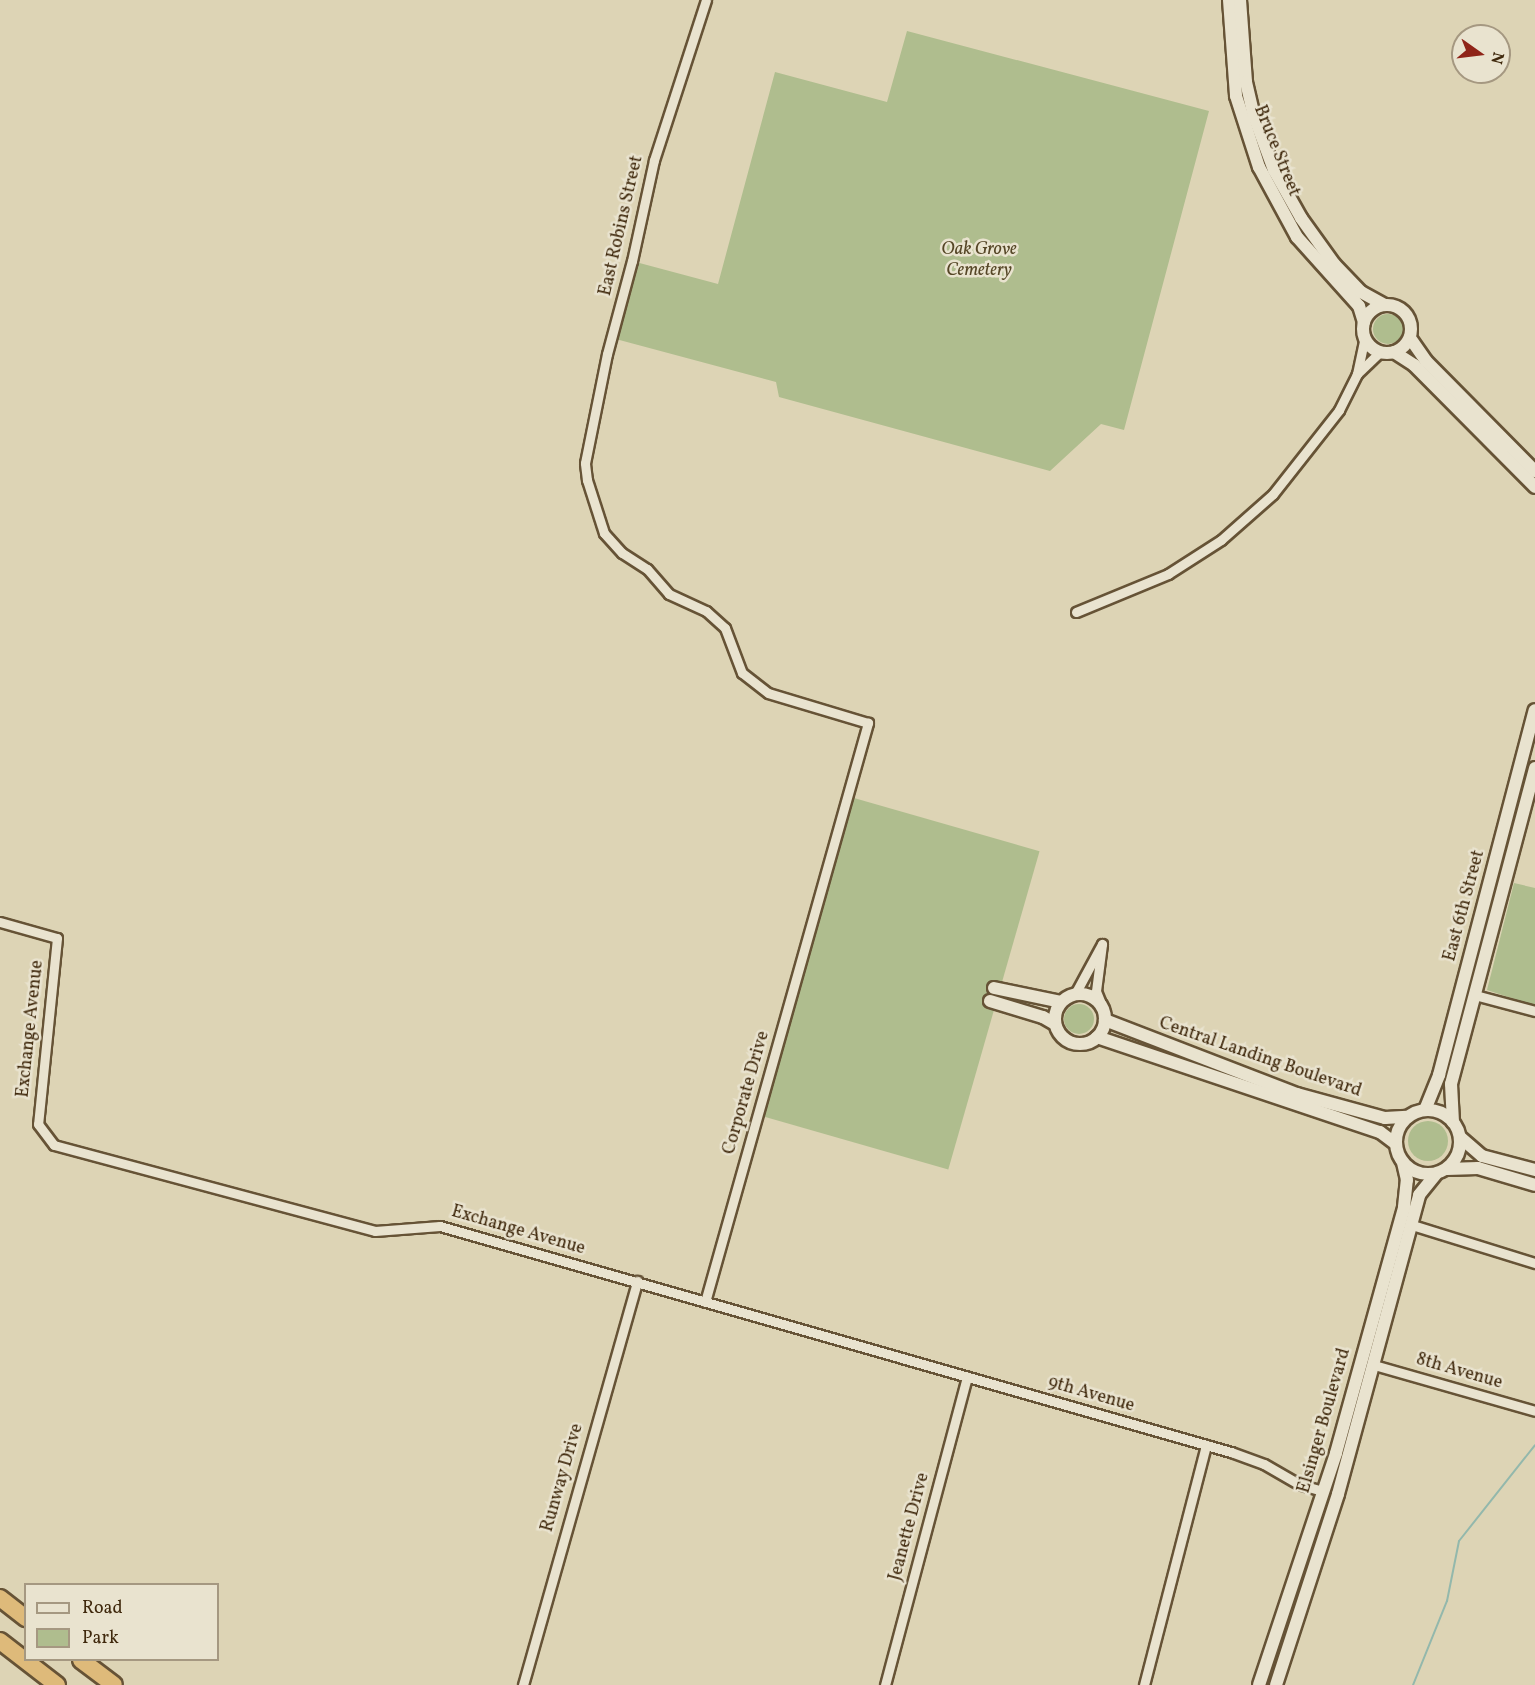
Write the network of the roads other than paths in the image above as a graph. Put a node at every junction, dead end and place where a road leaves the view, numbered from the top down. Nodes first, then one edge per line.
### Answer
1 (706, 0) edge
2 (1228, 0) edge
3 (1240, 0) edge
4 (1240, 25) junction
5 (1233, 79) junction
6 (1254, 117) junction
7 (1384, 305) junction
8 (1364, 322) junction
9 (1365, 338) junction
10 (1410, 338) junction
11 (1380, 352) junction
12 (1394, 352) junction
13 (1357, 374) junction
14 (585, 463) joint
15 (1535, 471) edge
16 (1534, 488) edge
17 (1076, 612) dead end
18 (1535, 710) edge
19 (1535, 770) edge
20 (0, 922) edge
21 (1075, 994) junction
22 (1475, 995) junction
23 (1061, 1002) junction
24 (1102, 1006) junction
25 (1535, 1011) edge
26 (1105, 1020) junction
27 (1055, 1024) junction
28 (1097, 1037) junction
29 (1425, 1110) junction
30 (1407, 1118) junction
31 (1454, 1122) junction
32 (1460, 1137) junction
33 (1396, 1144) junction
34 (1403, 1162) junction
35 (1535, 1170) edge
36 (1441, 1171) junction
37 (1535, 1185) edge
38 (1412, 1226) junction
39 (1535, 1263) edge
40 (636, 1281) junction
41 (705, 1302) junction
42 (1374, 1365) junction
43 (968, 1377) junction
44 (1535, 1411) edge
45 (1206, 1445) junction
46 (1323, 1491) junction
47 (1338, 1494) junction
48 (1297, 1572) junction
49 (0, 1598) edge
50 (24, 1616) edge
51 (0, 1641) edge
52 (1288, 1650) junction
53 (24, 1660) edge
54 (26, 1661) edge
55 (84, 1661) edge
56 (57, 1685) edge
57 (114, 1685) edge
58 (522, 1685) edge
59 (885, 1685) edge
60 (1144, 1685) edge
61 (1259, 1685) edge
62 (1276, 1685) edge

1 - 14 street, East Robins Street
2 - 5 street, Bruce Street
3 - 4 street, Bruce Street
4 - 5 street
4 - 6 street, Bruce Street
5 - 6 street
5 - 8 street, Bruce Street
6 - 7 street, Bruce Street
7 - 8 street
7 - 10 street
8 - 9 street
9 - 11 street
9 - 13 street
10 - 12 street
10 - 15 street
11 - 12 street
11 - 13 street
12 - 16 street
13 - 17 street
14 - 41 street, Corporate Drive
18 - 29 street, East 6th Street
19 - 22 street, East 6th Street
20 - 40 street, Exchange Avenue
21 - 23 street
21 - 24 street
21 - 24 street
22 - 25 street
22 - 31 street, East 6th Street
23 - 27 street
23 - 27 street, Central Landing Boulevard
24 - 26 street
26 - 28 street
26 - 30 street, Central Landing Boulevard
27 - 28 street, Central Landing Boulevard
28 - 33 street, Central Landing Boulevard
29 - 30 street
29 - 31 street
30 - 33 street
31 - 32 street
32 - 35 street
32 - 36 street
33 - 34 street
34 - 36 street
34 - 46 street, Elsinger Boulevard
36 - 37 street
36 - 38 street, Elsinger Boulevard
38 - 39 street
38 - 42 street, Elsinger Boulevard
40 - 41 street, Exchange Avenue
40 - 58 street, Runway Drive
41 - 43 street, Exchange Avenue
42 - 44 street, 8th Avenue
42 - 47 street, Elsinger Boulevard
43 - 45 street, 9th Avenue
43 - 59 street, Jeanette Drive
45 - 46 street, 9th Avenue
45 - 60 street
46 - 47 street
46 - 48 street, Elsinger Boulevard
47 - 52 street, Elsinger Boulevard
48 - 52 street
48 - 61 street, Elsinger Boulevard
49 - 50 highway
51 - 53 highway
52 - 62 street, Elsinger Boulevard
54 - 56 highway
55 - 57 highway

